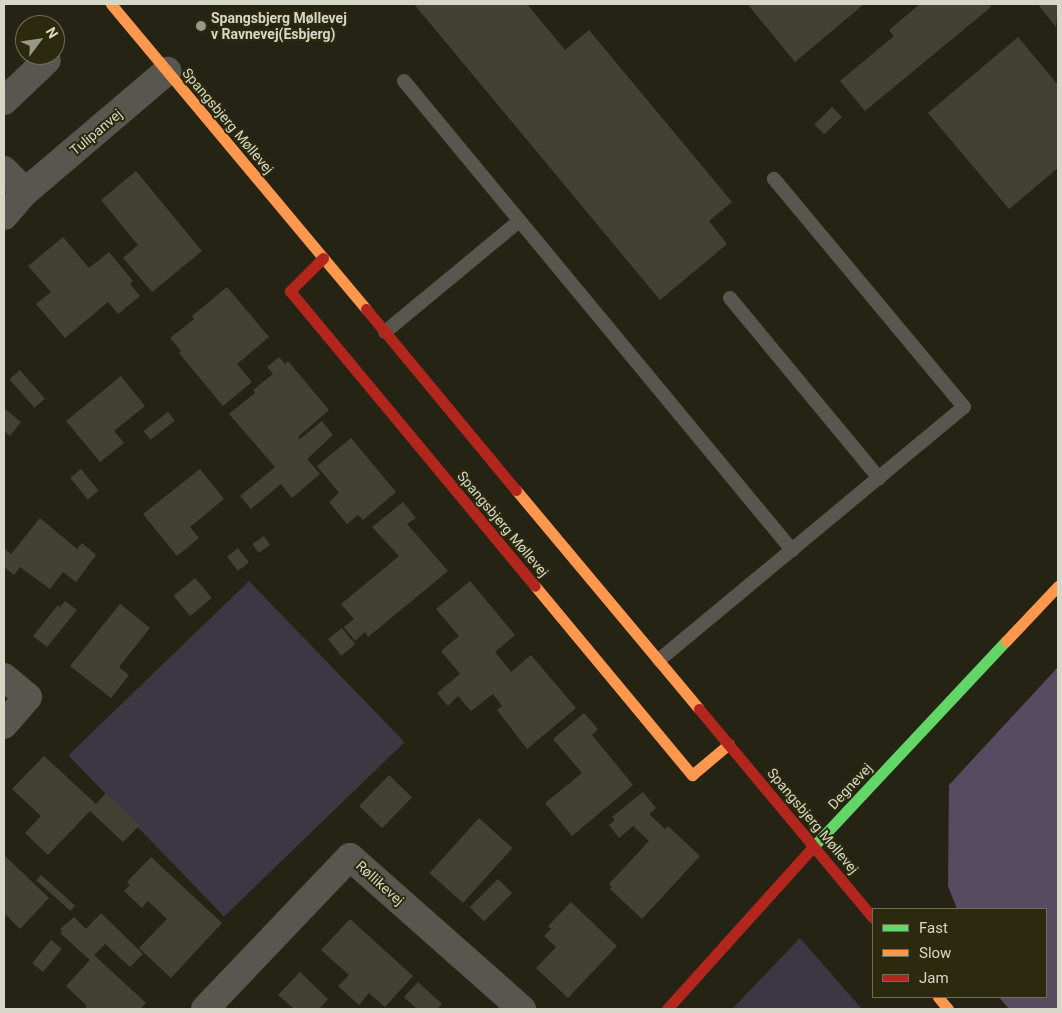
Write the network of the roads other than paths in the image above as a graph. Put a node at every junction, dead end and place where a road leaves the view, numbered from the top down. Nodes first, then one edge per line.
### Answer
1 (111, 4) edge
2 (42, 65) edge
3 (167, 71) junction
4 (404, 81) dead end
5 (4, 101) edge
6 (4, 170) edge
7 (774, 179) dead end
8 (25, 192) junction
9 (4, 216) edge
10 (519, 221) junction
11 (323, 258) junction
12 (730, 298) dead end
13 (385, 332) junction
14 (879, 478) junction
15 (792, 550) junction
16 (1058, 586) edge
17 (659, 660) junction
18 (4, 677) edge
19 (4, 725) edge
20 (729, 744) junction
21 (814, 846) junction
22 (872, 917) edge
23 (939, 998) edge
24 (205, 1009) edge
25 (522, 1009) edge
26 (667, 1009) edge
27 (948, 1009) edge

1 - 3 street, Spangsbjerg Møllevej
2 - 5 street
3 - 8 street, Tulipanvej
3 - 11 street, Spangsbjerg Møllevej
4 - 10 lane
6 - 8 street
7 - 14 lane
8 - 9 street, Tulipanvej
10 - 13 lane
10 - 15 lane
11 - 13 street, Spangsbjerg Møllevej
11 - 20 street, Spangsbjerg Møllevej
12 - 14 lane
13 - 17 street, Spangsbjerg Møllevej
14 - 15 lane
15 - 17 lane
16 - 21 street, Degnevej
17 - 20 street, Spangsbjerg Møllevej
18 - 19 street
20 - 21 street, Spangsbjerg Møllevej
21 - 22 street, Spangsbjerg Møllevej
21 - 26 street, Degnevej
23 - 27 street
24 - 25 street, Røllikevej

